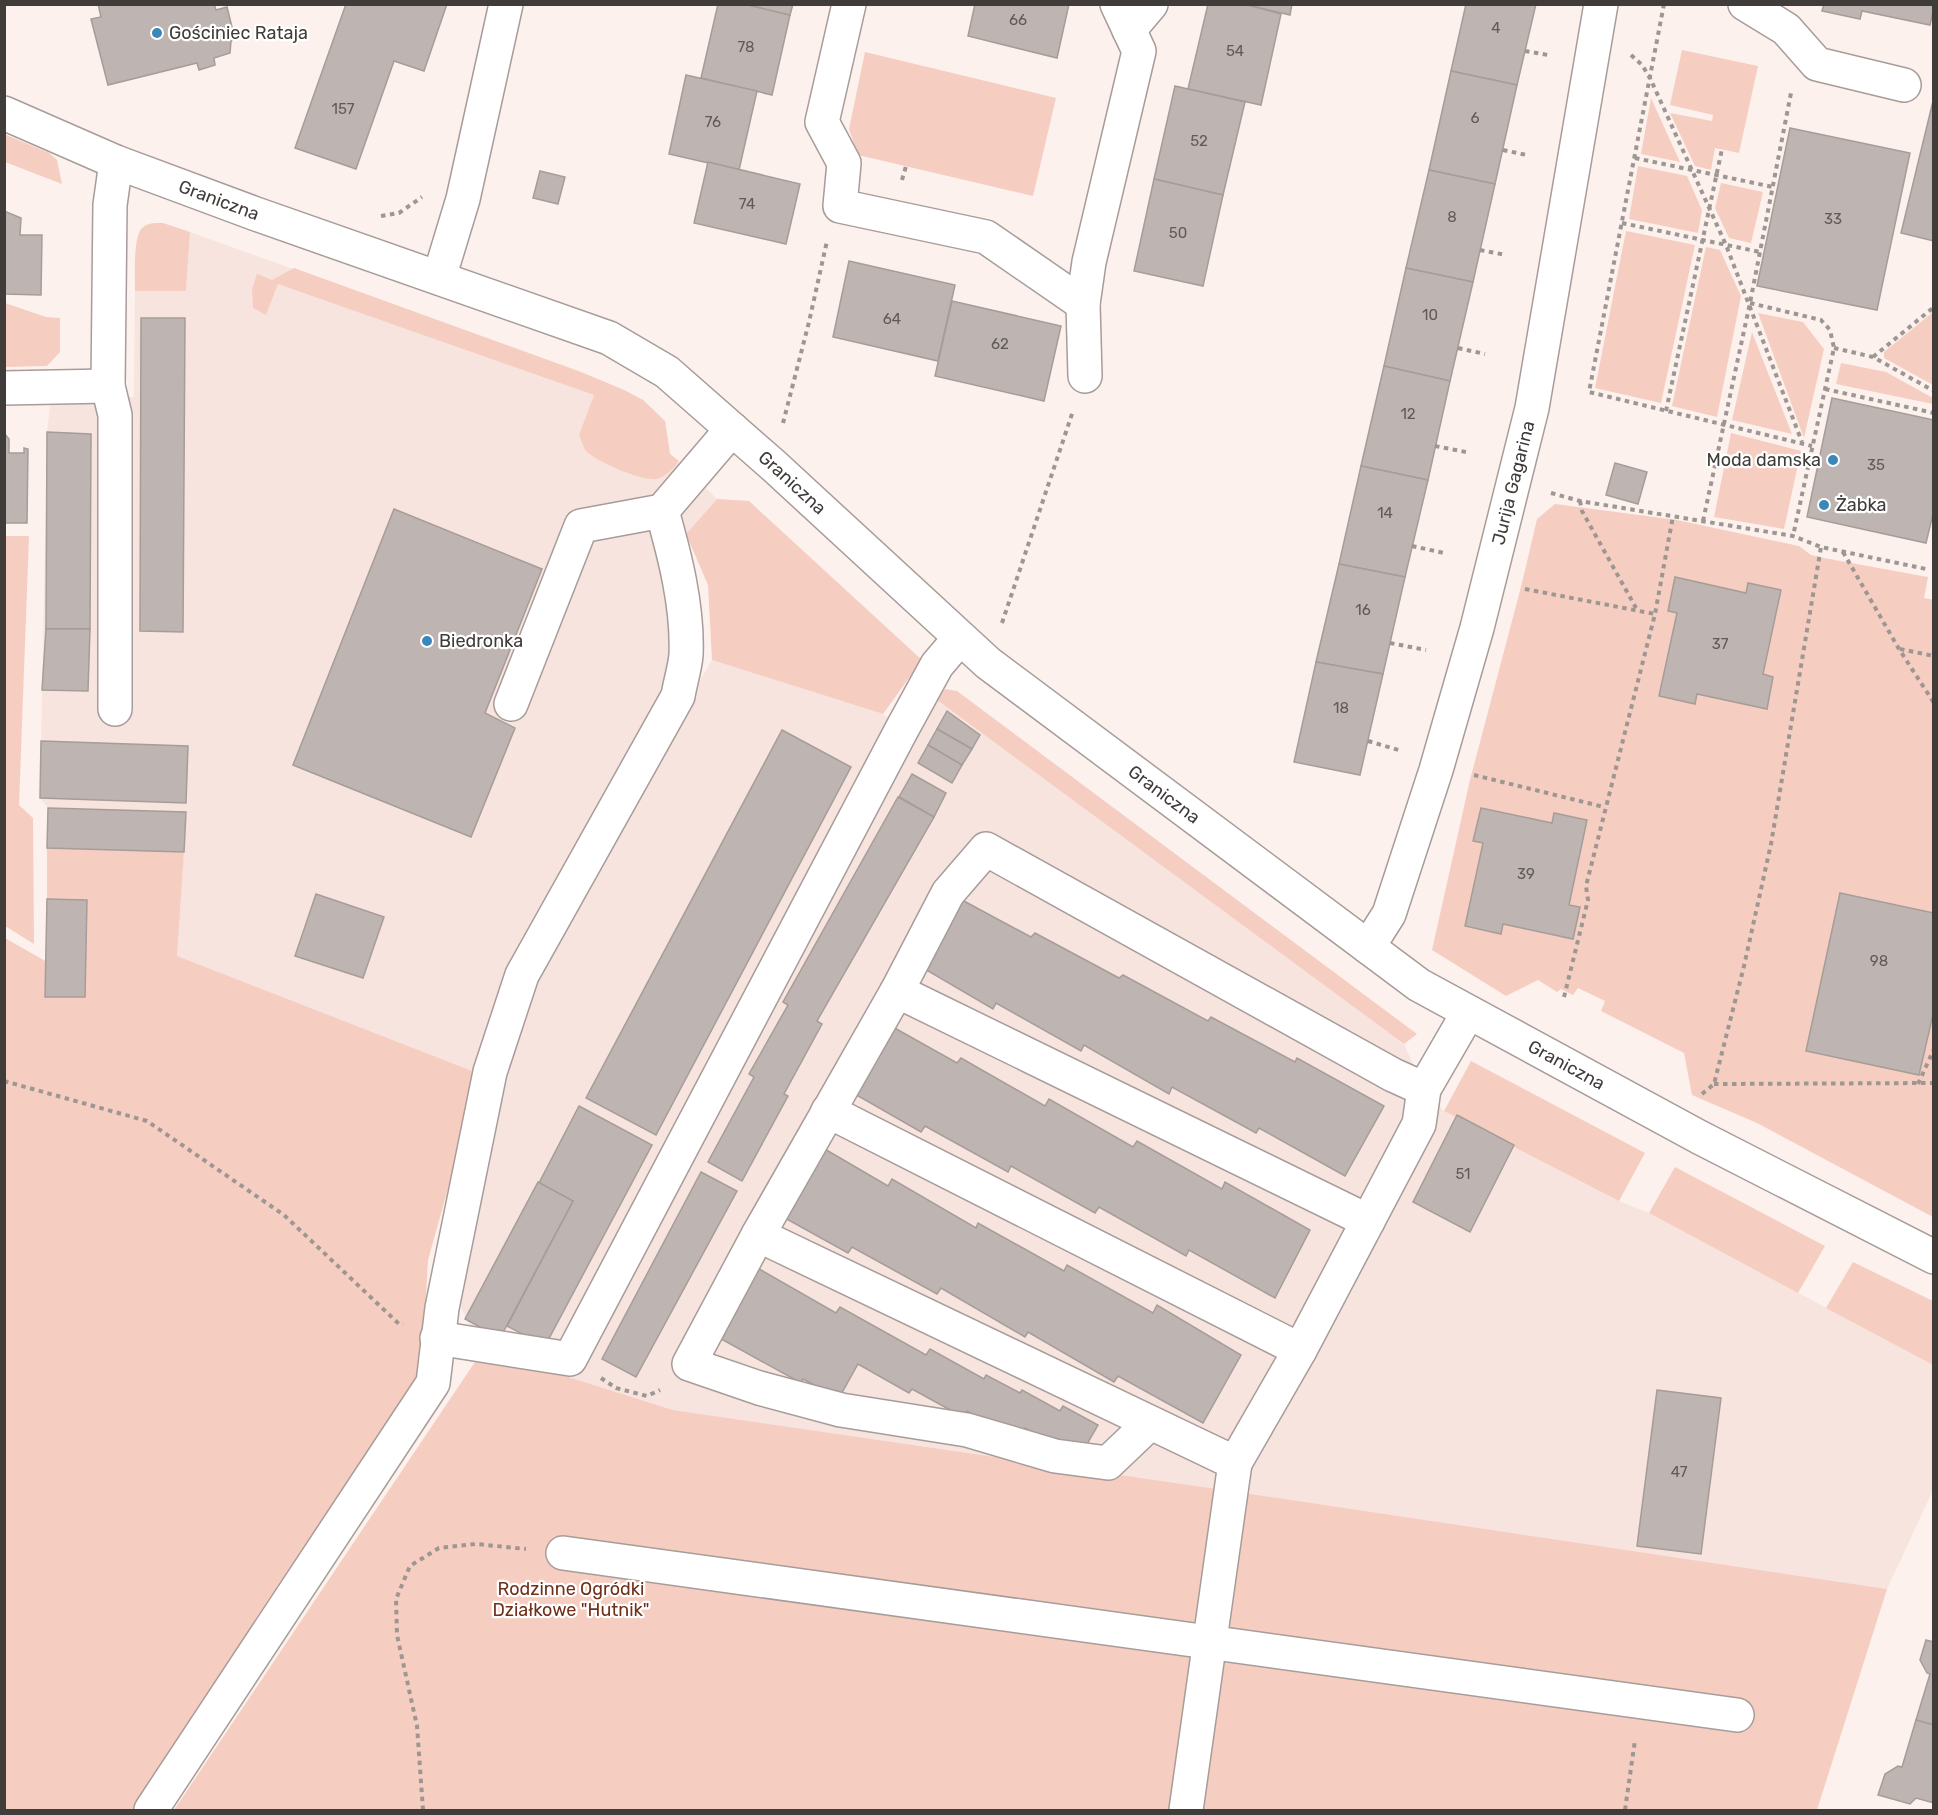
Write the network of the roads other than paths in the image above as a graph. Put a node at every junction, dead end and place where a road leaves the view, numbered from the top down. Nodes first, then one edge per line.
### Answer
1 (506, 4) edge
2 (849, 4) edge
3 (1151, 4) edge
4 (1601, 4) edge
5 (1745, 4) edge
6 (1123, 17) edge
7 (1904, 85) dead end
8 (4, 113) edge
9 (116, 162) junction
10 (439, 278) junction
11 (1083, 304) junction
12 (1084, 376) road end
13 (108, 386) junction
14 (4, 388) edge
15 (732, 429) junction
16 (662, 511) junction
17 (960, 638) junction
18 (511, 704) dead end
19 (115, 709) dead end
20 (1368, 947) junction
21 (897, 991) junction
22 (1468, 1013) junction
23 (1424, 1089) junction
24 (828, 1111) junction
25 (1368, 1221) junction
26 (758, 1235) junction
27 (1934, 1257) edge
28 (437, 1338) junction
29 (1300, 1350) junction
30 (1150, 1423) junction
31 (1235, 1463) junction
32 (562, 1553) road end
33 (1211, 1641) junction
34 (1737, 1715) dead end
35 (151, 1810) edge
36 (1186, 1810) edge

1 - 10 street
2 - 11 street
3 - 6 street
4 - 20 street, Jurija Gagarina
5 - 7 street
6 - 11 street
8 - 9 street, Graniczna
9 - 10 street, Graniczna
9 - 13 street
10 - 15 street, Graniczna
11 - 12 street
13 - 14 street
13 - 19 street
15 - 16 street
15 - 17 street, Graniczna
16 - 18 street
16 - 28 street
17 - 20 street, Graniczna
17 - 28 street
20 - 22 street, Graniczna
21 - 23 street
21 - 24 street
21 - 25 street
22 - 23 street
22 - 27 street, Graniczna
23 - 25 street
24 - 26 street
24 - 29 street
25 - 29 street
26 - 30 street
26 - 30 street
28 - 35 street
29 - 31 street
30 - 31 street
31 - 33 street
32 - 33 street
33 - 34 street
33 - 36 street

